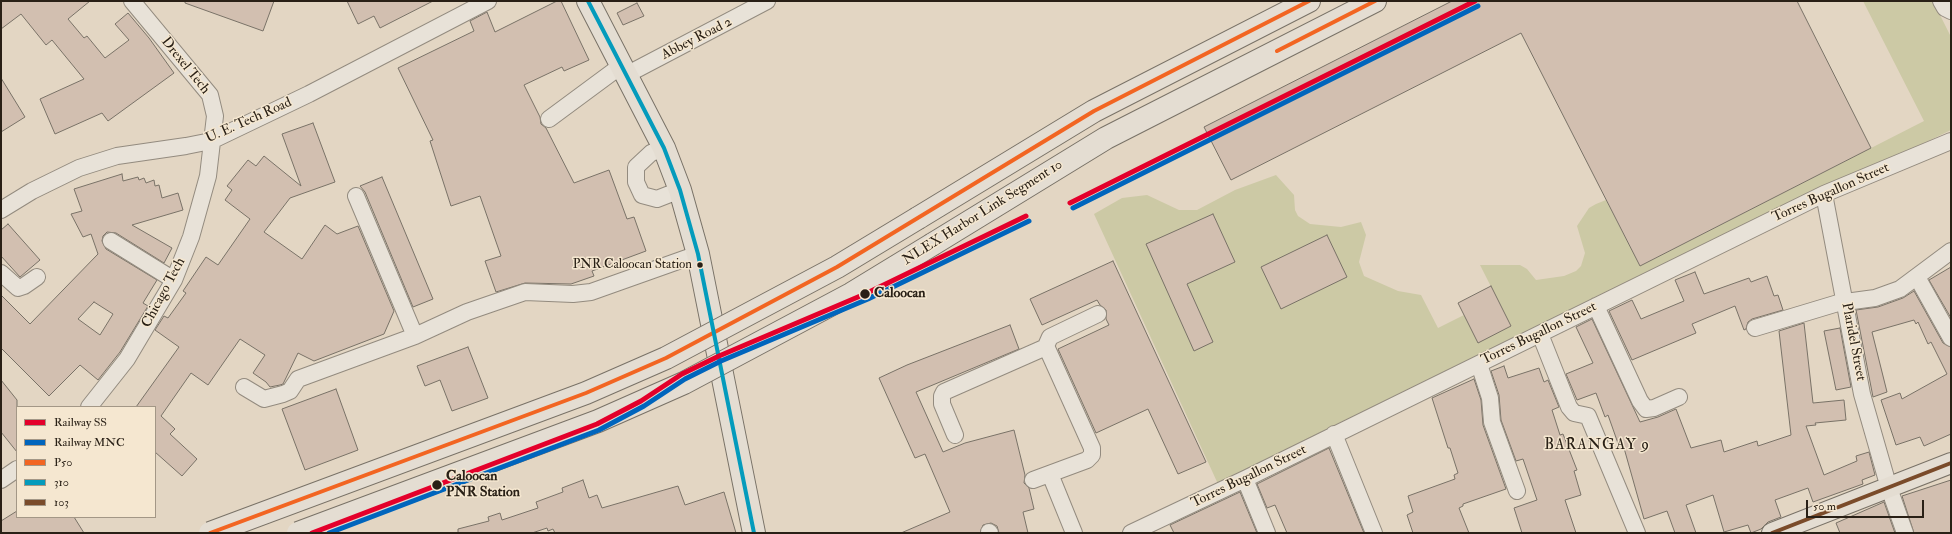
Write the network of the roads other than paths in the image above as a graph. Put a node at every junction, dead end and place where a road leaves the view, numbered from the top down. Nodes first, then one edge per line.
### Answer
1 (132, 1) edge
2 (488, 1) edge
3 (588, 1) edge
4 (767, 1) edge
5 (1309, 1) edge
6 (1375, 1) edge
7 (1940, 1) edge
8 (1951, 11) edge
9 (624, 70) junction
10 (549, 119) dead end
11 (211, 141) junction
12 (1951, 141) edge
13 (664, 148) junction
14 (680, 190) junction
15 (1824, 194) junction
16 (356, 196) dead end
17 (1, 210) edge
18 (111, 242) dead end
19 (1951, 251) edge
20 (698, 254) junction
21 (1, 272) edge
22 (1917, 276) junction
23 (37, 277) dead end
24 (174, 280) junction
25 (1845, 302) junction
26 (1596, 306) junction
27 (1098, 314) dead end
28 (1755, 328) dead end
29 (1540, 334) junction
30 (415, 336) junction
31 (1951, 338) edge
32 (1046, 347) junction
33 (1479, 364) junction
34 (244, 387) dead end
35 (1679, 396) dead end
36 (90, 406) edge
37 (1334, 434) junction
38 (955, 435) dead end
39 (1951, 463) edge
40 (16, 470) edge
41 (1050, 474) junction
42 (1245, 479) junction
43 (1, 480) edge
44 (1033, 480) dead end
45 (1889, 488) junction
46 (1517, 491) dead end
47 (1160, 527) edge
48 (210, 533) edge
49 (298, 533) edge
50 (754, 533) edge
51 (1074, 533) edge
52 (1130, 533) edge
53 (1267, 533) edge
54 (1374, 533) edge
55 (1637, 533) edge
56 (1772, 533) edge
57 (1905, 533) edge

1 - 11 street, Drexel Tech
2 - 11 street, U. E. Tech Road
3 - 9 highway
4 - 9 street, Abbey Road 2
5 - 48 highway, NLEX Harbor Link Segment 10, bridge
6 - 49 highway, NLEX Harbor Link Segment 10, bridge
7 - 8 street
9 - 10 street, Abbey Road 2
9 - 13 highway
11 - 17 street, U. E. Tech Road
11 - 24 street, Chicago Tech
12 - 15 street, Torres Bugallon Street
13 - 14 highway
13 - 14 street
14 - 20 highway
15 - 25 street, Plaridel Street
15 - 26 street, Torres Bugallon Street
16 - 30 street
18 - 24 street
19 - 22 street
20 - 30 street
20 - 50 highway
21 - 23 street
22 - 25 street
22 - 31 street
24 - 36 street, Chicago Tech
25 - 28 street
25 - 45 street, Plaridel Street
26 - 29 street, Torres Bugallon Street
26 - 35 street
27 - 32 street
29 - 33 street, Torres Bugallon Street
29 - 55 street
30 - 34 street
32 - 38 street
32 - 41 street
33 - 37 street, Torres Bugallon Street
33 - 46 street
37 - 42 street, Torres Bugallon Street
37 - 54 street
39 - 45 main road
40 - 43 street
41 - 44 street
41 - 51 street
42 - 47 street, Torres Bugallon Street
42 - 53 street
45 - 56 main road
45 - 57 street, Plaridel Street
47 - 52 street, Torres Bugallon Street

